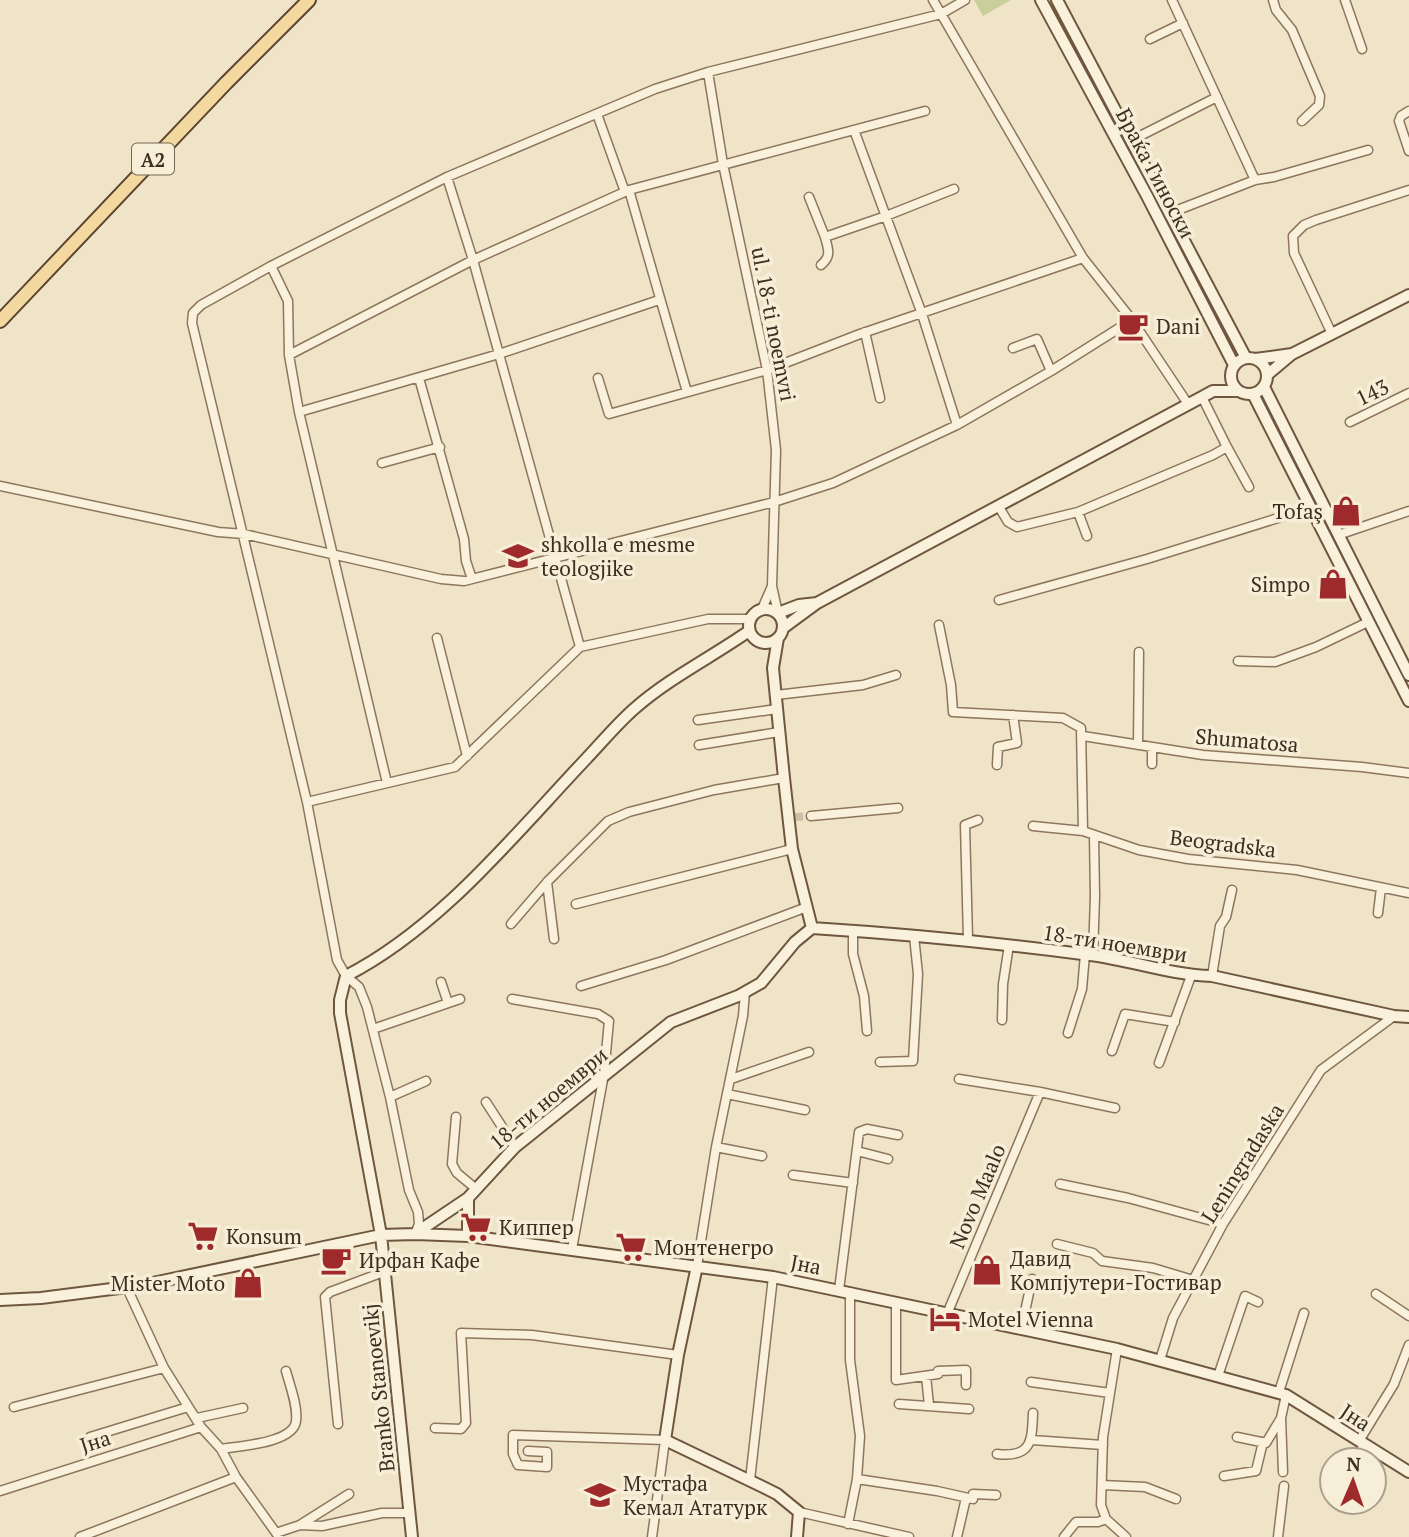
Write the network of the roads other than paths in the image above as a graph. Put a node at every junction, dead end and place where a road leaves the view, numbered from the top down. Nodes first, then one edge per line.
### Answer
1 (309, 0) edge
2 (933, 0) edge
3 (965, 0) edge
4 (1041, 0) edge
5 (1057, 0) edge
6 (1172, 0) edge
7 (1273, 0) edge
8 (1345, 0) edge
9 (941, 14) junction
10 (1183, 23) junction
11 (1150, 39) dead end
12 (1362, 50) dead end
13 (708, 72) junction
14 (1217, 97) junction
15 (925, 111) dead end
16 (1409, 111) edge
17 (597, 114) junction
18 (1302, 121) dead end
19 (854, 130) junction
20 (1132, 140) junction
21 (1368, 150) dead end
22 (1409, 150) edge
23 (723, 164) junction
24 (447, 177) junction
25 (1255, 180) junction
26 (954, 189) dead end
27 (1409, 190) edge
28 (627, 191) junction
29 (809, 197) dead end
30 (1170, 213) junction
31 (886, 216) junction
32 (825, 237) junction
33 (1083, 258) junction
34 (473, 260) junction
35 (821, 265) dead end
36 (271, 266) junction
37 (1409, 295) edge
38 (659, 300) junction
39 (922, 314) junction
40 (1132, 320) junction
41 (0, 321) edge
42 (865, 332) junction
43 (1332, 334) junction
44 (1013, 348) dead end
45 (499, 354) junction
46 (1292, 354) junction
47 (289, 355) junction
48 (1250, 359) junction
49 (767, 370) junction
50 (1232, 370) junction
51 (1051, 371) junction
52 (419, 378) junction
53 (598, 378) dead end
54 (1266, 381) junction
55 (1237, 390) junction
56 (1213, 391) junction
57 (687, 392) junction
58 (1409, 393) edge
59 (1253, 394) junction
60 (1202, 397) junction
61 (880, 398) dead end
62 (1188, 404) junction
63 (299, 412) junction
64 (1350, 422) dead end
65 (957, 425) junction
66 (440, 447) junction
67 (1227, 447) junction
68 (382, 463) dead end
69 (0, 486) edge
70 (1249, 487) dead end
71 (774, 502) junction
72 (999, 507) junction
73 (1310, 508) junction
74 (1409, 511) edge
75 (1077, 512) junction
76 (244, 534) junction
77 (1338, 535) junction
78 (1087, 536) dead end
79 (331, 556) junction
80 (554, 556) junction
81 (472, 579) junction
82 (772, 586) junction
83 (999, 600) dead end
84 (817, 603) junction
85 (762, 609) junction
86 (778, 613) junction
87 (1368, 622) junction
88 (939, 625) dead end
89 (754, 633) junction
90 (781, 633) junction
91 (437, 638) dead end
92 (580, 646) junction
93 (1139, 652) dead end
94 (1238, 662) dead end
95 (773, 668) junction
96 (896, 675) dead end
97 (1409, 675) edge
98 (776, 695) junction
99 (1409, 701) edge
100 (777, 709) junction
101 (1013, 715) junction
102 (698, 720) dead end
103 (779, 732) junction
104 (1083, 736) junction
105 (699, 745) dead end
106 (1138, 745) junction
107 (1152, 748) junction
108 (467, 756) junction
109 (1152, 764) dead end
110 (997, 765) dead end
111 (1409, 774) edge
112 (783, 778) junction
113 (387, 783) junction
114 (307, 802) junction
115 (898, 808) dead end
116 (811, 816) tunnel mouth
117 (978, 820) dead end
118 (1033, 826) dead end
119 (1083, 831) junction
120 (1094, 836) junction
121 (792, 849) junction
122 (547, 882) junction
123 (1381, 888) junction
124 (1231, 890) dead end
125 (1409, 893) edge
126 (576, 904) dead end
127 (807, 907) junction
128 (1378, 913) dead end
129 (511, 924) dead end
130 (813, 928) junction
131 (853, 931) junction
132 (914, 936) junction
133 (554, 939) dead end
134 (968, 939) junction
135 (1009, 945) junction
136 (1089, 955) junction
137 (346, 976) junction
138 (1191, 976) junction
139 (1212, 976) junction
140 (441, 982) dead end
141 (581, 985) dead end
142 (745, 992) junction
143 (460, 999) dead end
144 (512, 999) dead end
145 (448, 1003) junction
146 (1394, 1016) junction
147 (1409, 1017) edge
148 (1002, 1020) dead end
149 (1175, 1022) junction
150 (373, 1029) junction
151 (867, 1031) dead end
152 (1068, 1033) dead end
153 (1112, 1051) dead end
154 (809, 1052) dead end
155 (880, 1062) dead end
156 (1159, 1063) dead end
157 (604, 1074) junction
158 (730, 1079) junction
159 (959, 1079) dead end
160 (426, 1081) dead end
161 (1040, 1092) junction
162 (727, 1094) junction
163 (390, 1097) junction
164 (486, 1102) dead end
165 (1115, 1108) dead end
166 (805, 1110) dead end
167 (456, 1117) dead end
168 (898, 1135) dead end
169 (515, 1147) junction
170 (716, 1147) junction
171 (857, 1151) junction
172 (762, 1156) dead end
173 (888, 1159) dead end
174 (793, 1175) dead end
175 (853, 1183) junction
176 (1060, 1184) dead end
177 (475, 1188) junction
178 (468, 1198) junction
179 (1223, 1224) junction
180 (415, 1234) junction
181 (381, 1235) junction
182 (468, 1237) junction
183 (1057, 1244) dead end
184 (572, 1249) junction
185 (697, 1266) junction
186 (386, 1271) junction
187 (773, 1277) junction
188 (1032, 1279) dead end
189 (1193, 1280) junction
190 (127, 1287) junction
191 (845, 1291) junction
192 (1376, 1294) dead end
193 (0, 1300) edge
194 (1258, 1302) dead end
195 (896, 1303) junction
196 (1304, 1313) dead end
197 (947, 1314) junction
198 (1409, 1316) edge
199 (1021, 1329) junction
200 (1409, 1345) edge
201 (1116, 1349) junction
202 (678, 1354) junction
203 (1160, 1360) junction
204 (164, 1368) junction
205 (286, 1371) dead end
206 (926, 1376) junction
207 (1218, 1376) junction
208 (1031, 1382) dead end
209 (966, 1385) dead end
210 (1110, 1393) junction
211 (1282, 1394) junction
212 (899, 1404) dead end
213 (929, 1405) junction
214 (14, 1407) dead end
215 (188, 1408) junction
216 (243, 1408) dead end
217 (969, 1409) dead end
218 (1033, 1413) dead end
219 (197, 1418) junction
220 (1281, 1418) junction
221 (338, 1424) dead end
222 (201, 1427) junction
223 (435, 1429) dead end
224 (90, 1437) dead end
225 (1237, 1437) dead end
226 (665, 1440) junction
227 (1032, 1440) junction
228 (1263, 1442) junction
229 (1362, 1443) junction
230 (1103, 1445) junction
231 (1361, 1446) edge
232 (221, 1449) junction
233 (528, 1451) dead end
234 (997, 1454) dead end
235 (1283, 1472) dead end
236 (1409, 1472) edge
237 (1224, 1476) dead end
238 (236, 1477) junction
239 (858, 1479) junction
240 (750, 1480) junction
241 (1102, 1485) junction
242 (1284, 1486) dead end
243 (0, 1491) edge
244 (349, 1494) dead end
245 (996, 1495) dead end
246 (966, 1498) junction
247 (1176, 1499) dead end
248 (799, 1512) junction
249 (410, 1513) junction
250 (1106, 1519) junction
251 (848, 1524) junction
252 (300, 1525) junction
253 (277, 1535) edge
254 (80, 1537) edge
255 (412, 1537) edge
256 (652, 1537) edge
257 (797, 1537) edge
258 (909, 1537) edge
259 (957, 1537) edge
260 (1064, 1537) edge
261 (1126, 1537) edge
262 (1278, 1537) edge

1 - 41 main road, A2
2 - 9 street
3 - 9 street
4 - 50 street, Браќа Гиноски
5 - 20 street, Браќа Гиноски
6 - 10 street
7 - 18 street
8 - 12 street
9 - 13 street
9 - 33 street
10 - 11 street
10 - 14 street
13 - 17 street
13 - 23 street, ul. 18-ti noemvri
14 - 20 street
14 - 25 street
15 - 19 street
16 - 22 street
17 - 24 street
17 - 28 street
19 - 23 street
19 - 31 street
20 - 30 street, Браќа Гиноски
21 - 25 street
23 - 28 street
23 - 49 street, ul. 18-ti noemvri
24 - 34 street
24 - 36 street
25 - 30 street
26 - 31 street
27 - 43 street
28 - 34 street
28 - 38 street
29 - 32 street
30 - 48 street, Браќа Гиноски
31 - 32 street
31 - 39 street
32 - 35 street
33 - 39 street
33 - 40 street
34 - 45 street
34 - 47 street
36 - 47 street
36 - 76 street
37 - 43 street
38 - 45 street
38 - 57 street
39 - 42 street
39 - 65 street
40 - 51 street
40 - 62 street
42 - 49 street
42 - 61 street
43 - 46 street
44 - 51 street
45 - 52 street
45 - 80 street
46 - 48 street
46 - 54 street
47 - 63 street
48 - 50 street
48 - 54 street, Браќа Гиноски
49 - 57 street
49 - 71 street, ul. 18-ti noemvri
50 - 55 street, Браќа Гиноски
50 - 56 street
51 - 65 street
52 - 63 street
52 - 66 street
53 - 57 street
54 - 59 street
54 - 77 street, Браќа Гиноски
55 - 56 street
55 - 59 street
56 - 60 street
58 - 64 street, 143
59 - 73 street
60 - 62 street
60 - 67 street
62 - 72 street
63 - 79 street
65 - 71 street
66 - 68 street
66 - 81 street
67 - 70 street
67 - 75 street
69 - 76 street
71 - 80 street
71 - 82 street, ul. 18-ti noemvri
72 - 75 street
72 - 84 street
73 - 83 street
73 - 87 street
74 - 77 street
75 - 78 street
76 - 79 street
76 - 114 street
77 - 97 street, Браќа Гиноски
79 - 81 street
79 - 113 street
80 - 81 street
80 - 92 street
82 - 85 street, ul. 18-ti noemvri
82 - 86 street, ul. 18-ti noemvri
84 - 86 street
84 - 90 street
85 - 86 street
85 - 89 street
86 - 90 street
87 - 94 street
87 - 99 street
88 - 101 street
89 - 90 street
89 - 92 street
89 - 95 street
89 - 137 street
90 - 95 street
91 - 108 street
92 - 108 street
93 - 106 street
95 - 98 street
96 - 98 street
98 - 100 street
100 - 102 street
100 - 103 street
101 - 104 street
101 - 110 street
103 - 105 street
103 - 112 street
104 - 106 street, Shumatosa
104 - 119 street
106 - 107 street, Shumatosa
107 - 109 street
107 - 111 street, Shumatosa
108 - 113 street
112 - 121 street
112 - 122 street
113 - 114 street
114 - 137 street
115 - 116 street
117 - 134 street
118 - 119 street, Beogradska
119 - 120 street, Beogradska
120 - 123 street, Beogradska
120 - 136 street
121 - 126 street
121 - 127 street
122 - 129 street
122 - 133 street
123 - 125 street, Beogradska
123 - 128 street
124 - 139 street
127 - 130 street
127 - 141 street
130 - 131 street, 18-ти ноември
130 - 142 street, 18-ти ноември
131 - 132 street, 18-ти ноември
131 - 151 street
132 - 134 street, 18-ти ноември
132 - 155 street
134 - 135 street, 18-ти ноември
135 - 136 street, 18-ти ноември
135 - 148 street
136 - 138 street, 18-ти ноември
136 - 152 street
137 - 150 street
137 - 181 street, Branko Stanoevikj
138 - 139 street, 18-ти ноември
138 - 149 street
139 - 146 street, 18-ти ноември
140 - 145 street
142 - 157 street, 18-ти ноември
142 - 158 street
143 - 145 street
144 - 157 street
145 - 150 street
146 - 147 street, 18-ти ноември
146 - 179 street, Leningradaska
149 - 153 street
149 - 156 street
150 - 163 street
154 - 158 street
157 - 169 street, 18-ти ноември
157 - 184 street
158 - 162 street
159 - 161 street
160 - 163 street
161 - 165 street
161 - 197 street, Novo Maalo
162 - 166 street
162 - 170 street
163 - 180 street
164 - 169 street
167 - 177 street
168 - 171 street
169 - 177 street, 18-ти ноември
170 - 172 street
170 - 185 street
171 - 173 street
171 - 175 street
174 - 175 street
175 - 191 street
176 - 179 street
177 - 178 street, 18-ти ноември
178 - 180 street, 18-ти ноември
178 - 182 street
179 - 189 street, Leningradaska
180 - 181 street, Јна
180 - 182 street, Јна
181 - 186 street, Branko Stanoevikj
181 - 190 street, Јна
182 - 184 street, Јна
183 - 189 street
184 - 185 street, Јна
185 - 187 street, Јна
185 - 202 street
186 - 221 street
186 - 249 street, Branko Stanoevikj
187 - 191 street, Јна
187 - 240 street
188 - 199 street
189 - 203 street, Leningradaska
190 - 193 street, Јна
190 - 204 street
191 - 195 street, Јна
191 - 239 street
192 - 198 street
194 - 207 street
195 - 197 street, Јна
195 - 206 street
196 - 211 street
197 - 199 street, Јна
199 - 201 street, Јна
200 - 229 street
201 - 203 street, Јна
201 - 210 street
202 - 223 street
202 - 226 street
203 - 207 street, Јна
204 - 214 street
204 - 215 street
205 - 232 street
206 - 209 street
206 - 213 street
207 - 211 street, Јна
208 - 210 street
210 - 230 street
211 - 220 street
211 - 229 street, Јна
212 - 213 street
213 - 217 street
215 - 219 street
215 - 224 street, Јна
216 - 219 street
218 - 227 street
219 - 222 street
220 - 228 street
220 - 235 street
222 - 232 street
222 - 243 street, Јна
225 - 228 street
226 - 233 street
226 - 240 street
226 - 256 street
227 - 230 street
227 - 234 street
228 - 237 street
229 - 231 street
229 - 236 street, Јна
230 - 241 street
232 - 238 street
238 - 253 street
238 - 254 street
239 - 246 street
239 - 251 street
240 - 248 street
241 - 247 street
241 - 250 street
242 - 262 street
244 - 252 street
245 - 246 street
246 - 259 street
248 - 251 street
248 - 257 street
249 - 252 street
249 - 255 street, Branko Stanoevikj
250 - 260 street
250 - 261 street
251 - 258 street
252 - 253 street

